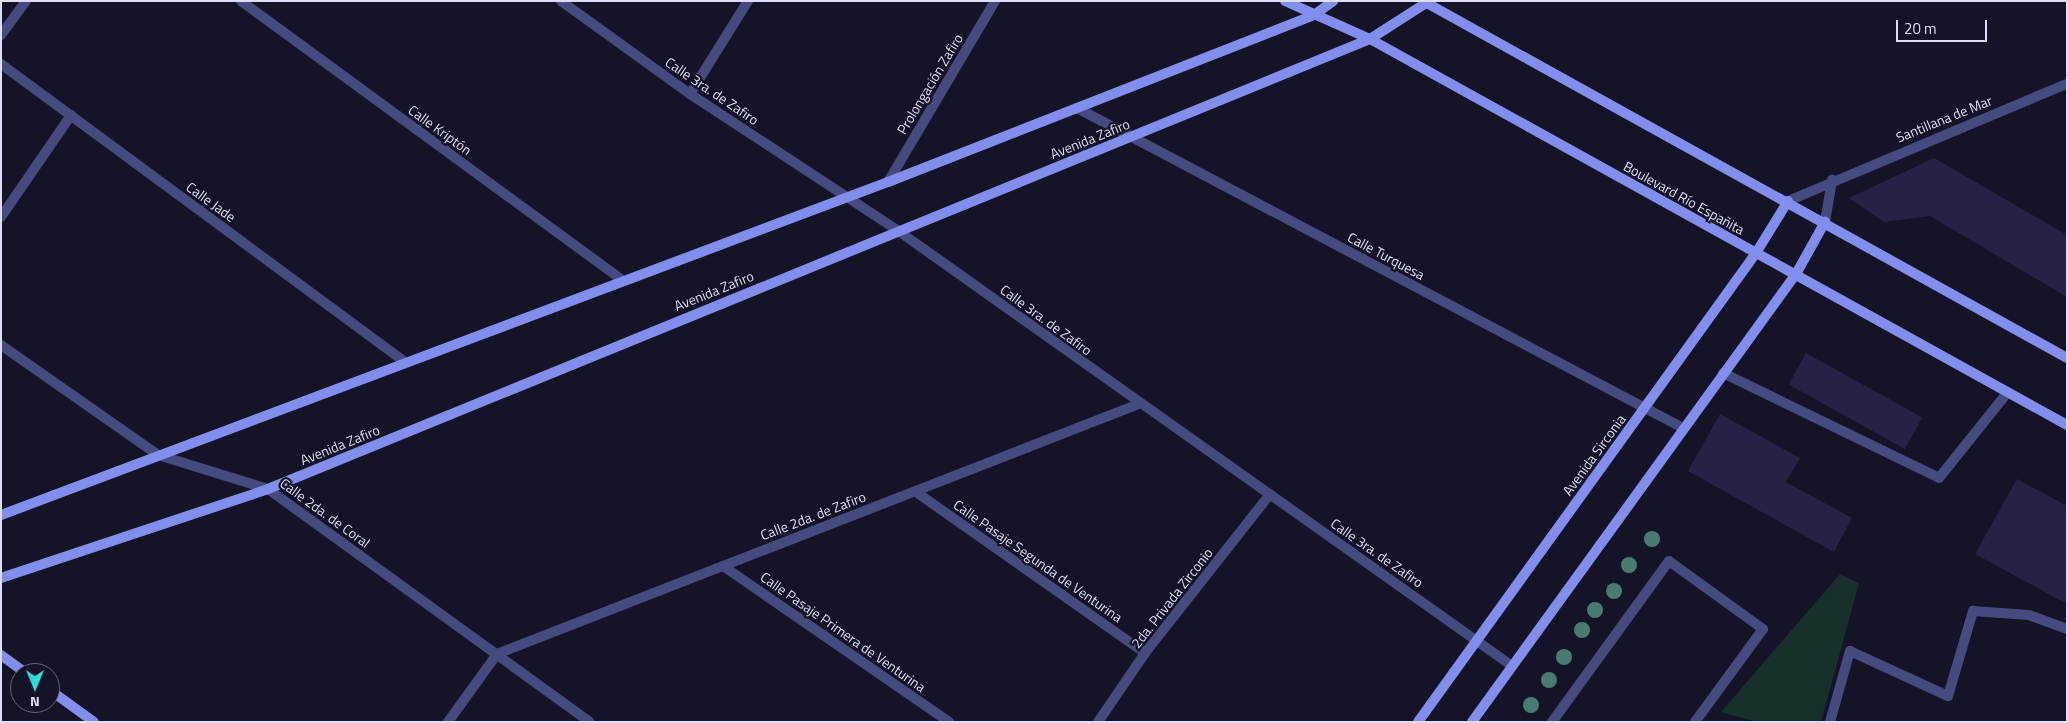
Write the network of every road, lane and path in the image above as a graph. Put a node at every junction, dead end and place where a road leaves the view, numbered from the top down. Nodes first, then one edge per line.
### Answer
1 (26, 1) edge
2 (241, 1) edge
3 (561, 1) edge
4 (748, 1) edge
5 (995, 1) edge
6 (1285, 1) edge
7 (1333, 1) edge
8 (1427, 2) edge
9 (1314, 15) junction
10 (1, 35) edge
11 (1370, 39) junction
12 (1, 64) edge
13 (2067, 84) edge
14 (690, 94) junction
15 (1077, 108) junction
16 (71, 115) junction
17 (1132, 137) junction
18 (1832, 180) junction
19 (888, 182) junction
20 (847, 197) junction
21 (1788, 201) junction
22 (1, 217) edge
23 (1825, 222) junction
24 (897, 230) junction
25 (1756, 253) junction
26 (1796, 274) junction
27 (622, 280) junction
28 (1, 345) edge
29 (2067, 358) edge
30 (405, 362) junction
31 (1723, 373) junction
32 (2008, 392) junction
33 (1139, 404) junction
34 (1644, 408) junction
35 (2067, 425) edge
36 (1683, 428) junction
37 (158, 455) junction
38 (268, 489) junction
39 (916, 492) junction
40 (1270, 494) junction
41 (1, 515) edge
42 (723, 566) junction
43 (1, 578) edge
44 (2067, 629) edge
45 (1477, 640) junction
46 (1145, 653) junction
47 (497, 654) junction
48 (1, 655) edge
49 (12, 663) edge
50 (1512, 666) junction
51 (60, 697) edge
52 (94, 722) edge
53 (448, 722) edge
54 (590, 722) edge
55 (949, 722) edge
56 (1098, 722) edge
57 (1418, 722) edge
58 (1472, 722) edge
59 (1552, 722) edge
60 (1695, 722) edge
61 (1830, 722) edge

1 - 10 street
2 - 27 street, Calle Kriptón
3 - 14 street, Calle 3ra. de Zafiro
4 - 14 street
5 - 19 street, Prolongación Zafiro
6 - 9 street, Boulevard Río Españita
7 - 9 street
8 - 11 street, Avenida Zafiro
8 - 21 street
9 - 11 street, Boulevard Río Españita
9 - 15 street
11 - 17 street, Avenida Zafiro
11 - 25 street, Boulevard Río Españita
12 - 16 street, Calle Jade
13 - 18 street, Santillana de Mar
14 - 20 street, Calle 3ra. de Zafiro
15 - 17 street, Calle Turquesa
15 - 19 street
16 - 22 street
16 - 30 street, Calle Jade
17 - 24 street, Avenida Zafiro
17 - 34 street, Calle Turquesa
18 - 21 street, Santillana de Mar
18 - 23 street
19 - 20 street
20 - 24 street, Calle 3ra. de Zafiro
20 - 27 street
21 - 23 street
21 - 25 street, Avenida Sirconia
23 - 26 street
23 - 29 street
24 - 33 street, Calle 3ra. de Zafiro
24 - 38 street, Avenida Zafiro
25 - 26 street, Boulevard Río Españita
25 - 34 street, Avenida Sirconia
26 - 31 street
26 - 32 street, Boulevard Río Españita
27 - 30 street
28 - 37 street, Calle 2da. de Coral
30 - 37 street
31 - 32 street
31 - 36 street
32 - 35 street, Boulevard Río Españita
33 - 39 street, Calle 2da. de Zafiro
33 - 40 street, Calle 3ra. de Zafiro
34 - 36 street, Calle Turquesa
34 - 45 street, Avenida Sirconia
36 - 50 street
37 - 38 street, Calle 2da. de Coral
37 - 41 street
38 - 43 street, Avenida Zafiro
38 - 47 street, Calle 2da. de Coral
39 - 42 street, Calle 2da. de Zafiro
39 - 46 street, Calle Pasaje Segunda de Venturina
40 - 45 street, Calle 3ra. de Zafiro
40 - 46 street, 2da. Privada Zirconio
42 - 47 street, Calle 2da. de Zafiro
42 - 55 street, Calle Pasaje Primera de Venturina
44 - 61 street
45 - 50 street, Calle 3ra. de Zafiro
45 - 57 street, Avenida Sirconia
46 - 56 street, 2da. Privada Zirconio
47 - 53 street
47 - 54 street, Calle 2da. de Coral
48 - 49 street
50 - 58 street
51 - 52 street
59 - 60 street

